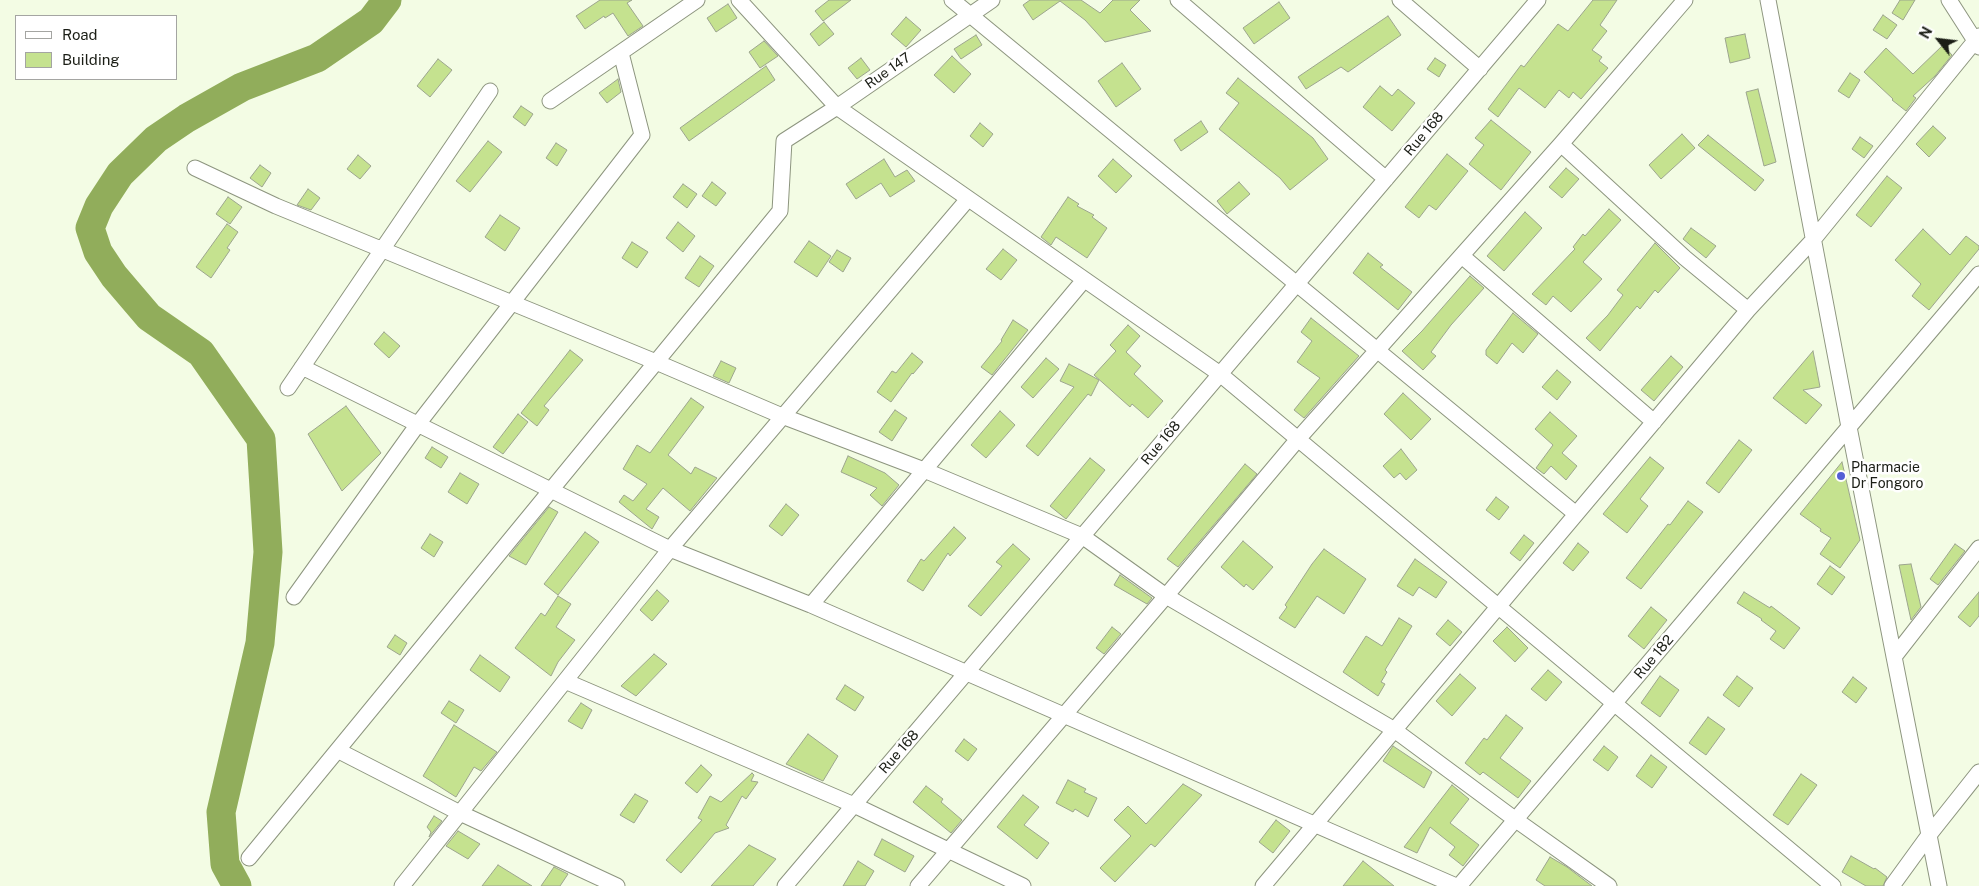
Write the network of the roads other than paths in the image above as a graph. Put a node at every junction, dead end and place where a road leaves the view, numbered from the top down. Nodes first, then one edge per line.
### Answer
1 (697, 0) edge
2 (740, 0) edge
3 (952, 0) edge
4 (992, 0) edge
5 (1178, 0) edge
6 (1400, 0) edge
7 (1538, 0) edge
8 (1685, 0) edge
9 (1768, 0) edge
10 (1949, 0) edge
11 (969, 15) junction
12 (1978, 41) edge
13 (620, 53) junction
14 (1480, 69) junction
15 (490, 91) dead end
16 (550, 102) dead end
17 (837, 107) junction
18 (1561, 144) junction
19 (195, 168) dead end
20 (1386, 179) junction
21 (968, 199) junction
22 (1813, 240) junction
23 (383, 250) junction
24 (1462, 256) junction
25 (1979, 274) edge
26 (1084, 280) junction
27 (1296, 284) junction
28 (512, 303) junction
29 (1748, 310) junction
30 (1377, 350) junction
31 (656, 362) junction
32 (302, 367) junction
33 (1220, 374) junction
34 (288, 388) dead end
35 (782, 416) junction
36 (1654, 422) junction
37 (418, 424) junction
38 (1849, 427) junction
39 (1298, 439) junction
40 (924, 470) junction
41 (550, 491) junction
42 (1576, 514) junction
43 (1082, 536) junction
44 (1979, 548) edge
45 (670, 549) junction
46 (1166, 596) junction
47 (294, 597) dead end
48 (811, 605) junction
49 (1498, 607) junction
50 (1894, 657) junction
51 (967, 673) junction
52 (565, 681) junction
53 (1614, 703) junction
54 (1065, 716) junction
55 (1393, 729) junction
56 (339, 751) junction
57 (1979, 772) edge
58 (854, 805) junction
59 (460, 813) junction
60 (1516, 820) junction
61 (1315, 824) junction
62 (1929, 835) junction
63 (948, 850) junction
64 (249, 858) dead end
65 (402, 886) edge
66 (617, 886) edge
67 (785, 886) edge
68 (918, 886) edge
69 (1023, 886) edge
70 (1262, 886) edge
71 (1457, 886) edge
72 (1609, 886) edge
73 (1833, 886) edge
74 (1892, 886) edge
75 (1939, 886) edge

1 - 13 street
2 - 17 street
3 - 11 street
4 - 11 street, Rue 147
5 - 20 street
6 - 14 street
7 - 14 street, Rue 168
8 - 18 street
9 - 22 street
10 - 12 street
11 - 17 street, Rue 147
11 - 27 street
12 - 22 street
13 - 16 street
13 - 28 street
14 - 20 street, Rue 168
15 - 23 street
17 - 21 street
17 - 31 street, Rue 147
18 - 24 street
18 - 29 street
19 - 23 street
20 - 27 street, Rue 168
21 - 26 street
21 - 35 street
22 - 29 street
22 - 38 street
23 - 28 street
23 - 32 street
24 - 30 street
24 - 36 street
25 - 38 street, Rue 182
26 - 33 street
26 - 40 street
27 - 30 street
27 - 33 street, Rue 168
28 - 31 street
28 - 37 street
29 - 36 street
30 - 39 street
30 - 42 street
31 - 35 street
31 - 41 street
32 - 34 street
32 - 37 street
33 - 39 street
33 - 43 street, Rue 168
35 - 40 street
35 - 45 street
36 - 42 street
37 - 41 street
37 - 47 street
38 - 50 street
38 - 53 street, Rue 182
39 - 46 street
39 - 49 street
40 - 43 street
40 - 48 street
41 - 45 street
41 - 56 street
42 - 49 street
43 - 46 street
43 - 51 street, Rue 168
44 - 50 street
45 - 48 street
45 - 52 street
46 - 54 street
46 - 55 street
48 - 51 street
49 - 53 street
49 - 55 street
50 - 62 street
51 - 54 street
51 - 58 street, Rue 168
52 - 58 street
52 - 59 street
53 - 60 street, Rue 182
53 - 73 street
54 - 61 street
54 - 63 street
55 - 60 street
55 - 61 street
56 - 59 street
56 - 64 street
57 - 62 street
58 - 63 street
58 - 67 street, Rue 168
59 - 65 street
59 - 66 street
60 - 71 street, Rue 182
60 - 72 street
61 - 70 street
61 - 71 street
62 - 74 street
62 - 75 street
63 - 68 street
63 - 69 street

